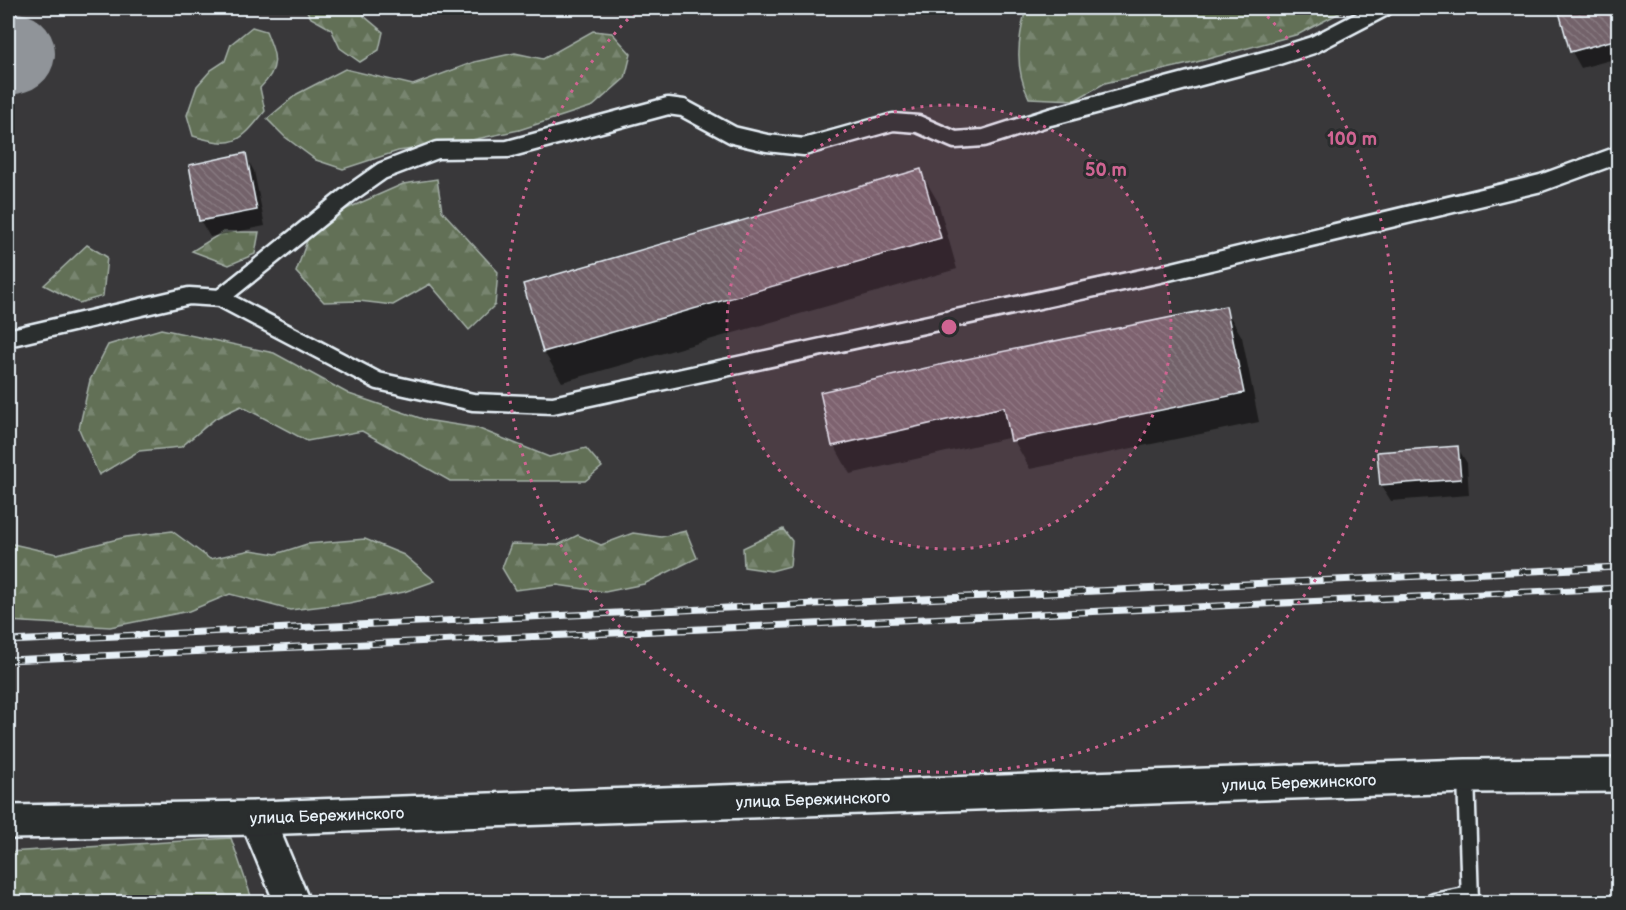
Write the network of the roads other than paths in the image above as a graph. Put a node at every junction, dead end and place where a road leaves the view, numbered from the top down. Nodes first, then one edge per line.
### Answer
1 (1384, 8) edge
2 (1618, 155) edge
3 (220, 298) junction
4 (8, 338) edge
5 (1618, 775) edge
6 (1466, 776) junction
7 (257, 818) junction
8 (8, 822) edge
9 (1470, 898) edge
10 (292, 903) edge
11 (1434, 903) edge

1 - 3 lane
2 - 3 lane
3 - 4 lane
5 - 6 main road, улица Бережинского
6 - 7 main road, улица Бережинского
6 - 9 lane
7 - 8 main road, улица Бережинского
7 - 10 main road
9 - 11 lane

